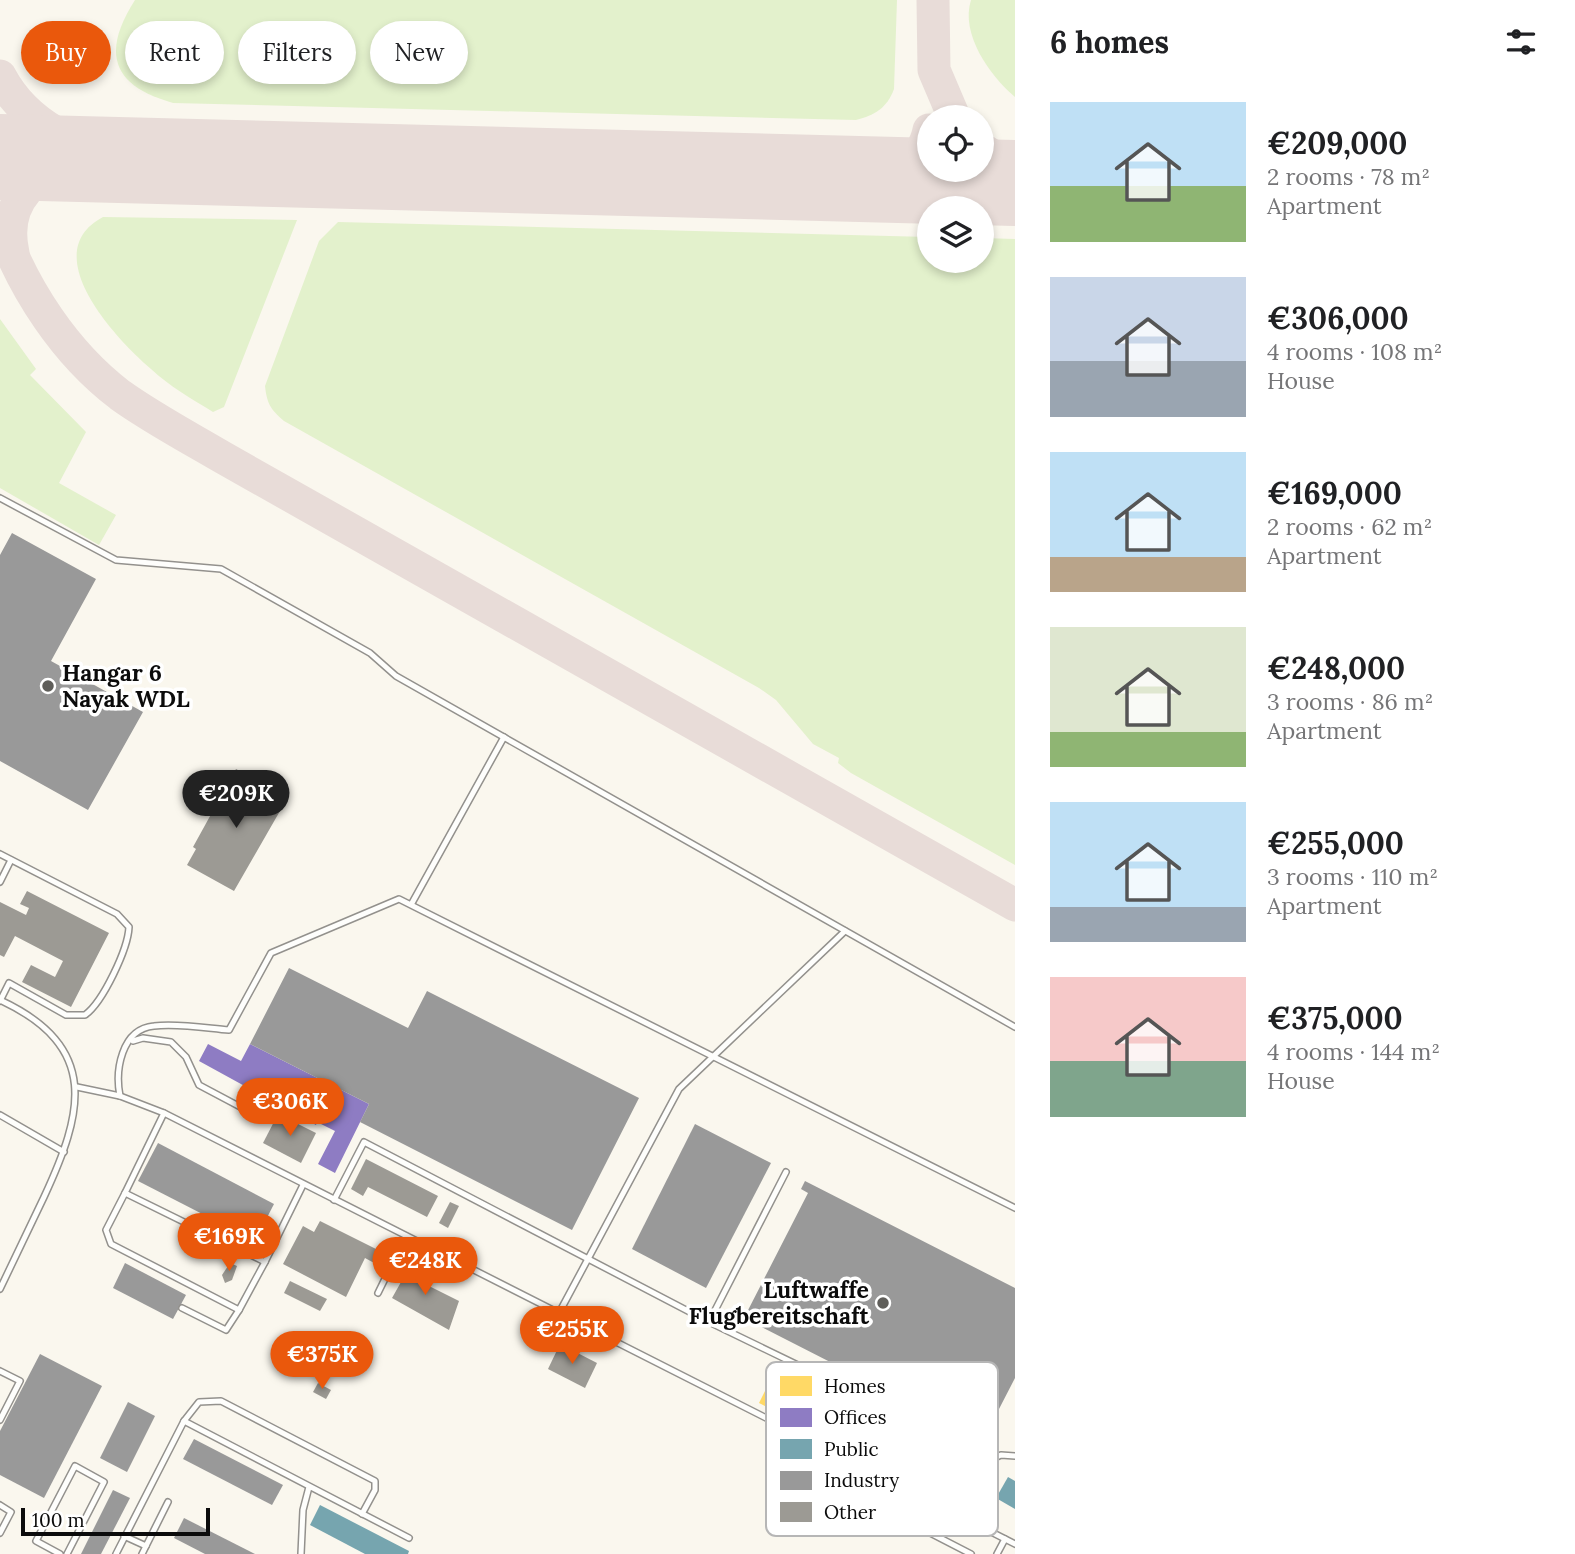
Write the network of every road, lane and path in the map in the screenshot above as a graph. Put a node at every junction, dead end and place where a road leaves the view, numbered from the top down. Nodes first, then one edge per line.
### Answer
1 (0, 498) edge
2 (504, 737) junction
3 (0, 854) edge
4 (11, 860) junction
5 (0, 882) edge
6 (412, 903) junction
7 (845, 931) junction
8 (0, 1000) edge
9 (1015, 1027) edge
10 (130, 1042) junction
11 (713, 1056) junction
12 (77, 1087) junction
13 (120, 1096) junction
14 (164, 1113) junction
15 (0, 1115) edge
16 (263, 1119) dead end
17 (64, 1152) junction
18 (786, 1172) dead end
19 (303, 1185) junction
20 (125, 1193) junction
21 (334, 1200) junction
22 (1015, 1208) edge
23 (407, 1236) junction
24 (589, 1258) junction
25 (265, 1262) junction
26 (0, 1272) edge
27 (7, 1275) junction
28 (0, 1289) edge
29 (378, 1293) dead end
30 (182, 1308) dead end
31 (239, 1310) junction
32 (559, 1313) junction
33 (709, 1322) junction
34 (791, 1362) edge
35 (0, 1371) edge
36 (766, 1418) edge
37 (0, 1420) edge
38 (184, 1421) junction
39 (309, 1487) junction
40 (168, 1502) dead end
41 (0, 1505) edge
42 (362, 1514) junction
43 (0, 1534) edge
44 (998, 1535) edge
45 (124, 1536) junction
46 (936, 1536) edge
47 (409, 1538) dead end
48 (1005, 1539) junction
49 (1015, 1544) edge
50 (146, 1546) junction
51 (47, 1547) junction
52 (44, 1554) edge
53 (60, 1554) edge
54 (67, 1554) edge
55 (116, 1554) edge
56 (142, 1554) edge
57 (301, 1554) edge
58 (971, 1554) edge
59 (997, 1554) edge

1 - 2 lane
2 - 6 lane
2 - 7 lane
3 - 4 lane
4 - 5 lane
4 - 8 lane
6 - 10 lane
6 - 11 lane
7 - 9 lane
7 - 11 lane
8 - 12 lane
10 - 13 lane
10 - 16 lane
11 - 22 lane
11 - 24 lane
12 - 13 lane
12 - 17 lane
13 - 14 lane
14 - 19 lane
14 - 20 lane
15 - 17 lane
17 - 27 lane
18 - 33 lane
19 - 21 lane
19 - 25 lane
20 - 25 lane
20 - 31 lane
21 - 23 lane
21 - 24 lane
23 - 29 lane
23 - 32 lane
24 - 32 lane
24 - 33 lane
25 - 31 lane
26 - 27 lane
27 - 28 lane
30 - 31 lane
32 - 36 lane
33 - 34 lane
35 - 37 lane
38 - 39 lane
38 - 42 lane
38 - 45 lane
39 - 42 lane
39 - 57 lane
40 - 50 lane
41 - 43 lane
42 - 47 lane
44 - 48 lane
45 - 50 lane
45 - 55 lane
46 - 58 lane
48 - 49 lane
48 - 59 lane
50 - 56 lane
51 - 52 lane
51 - 53 lane
51 - 54 lane

